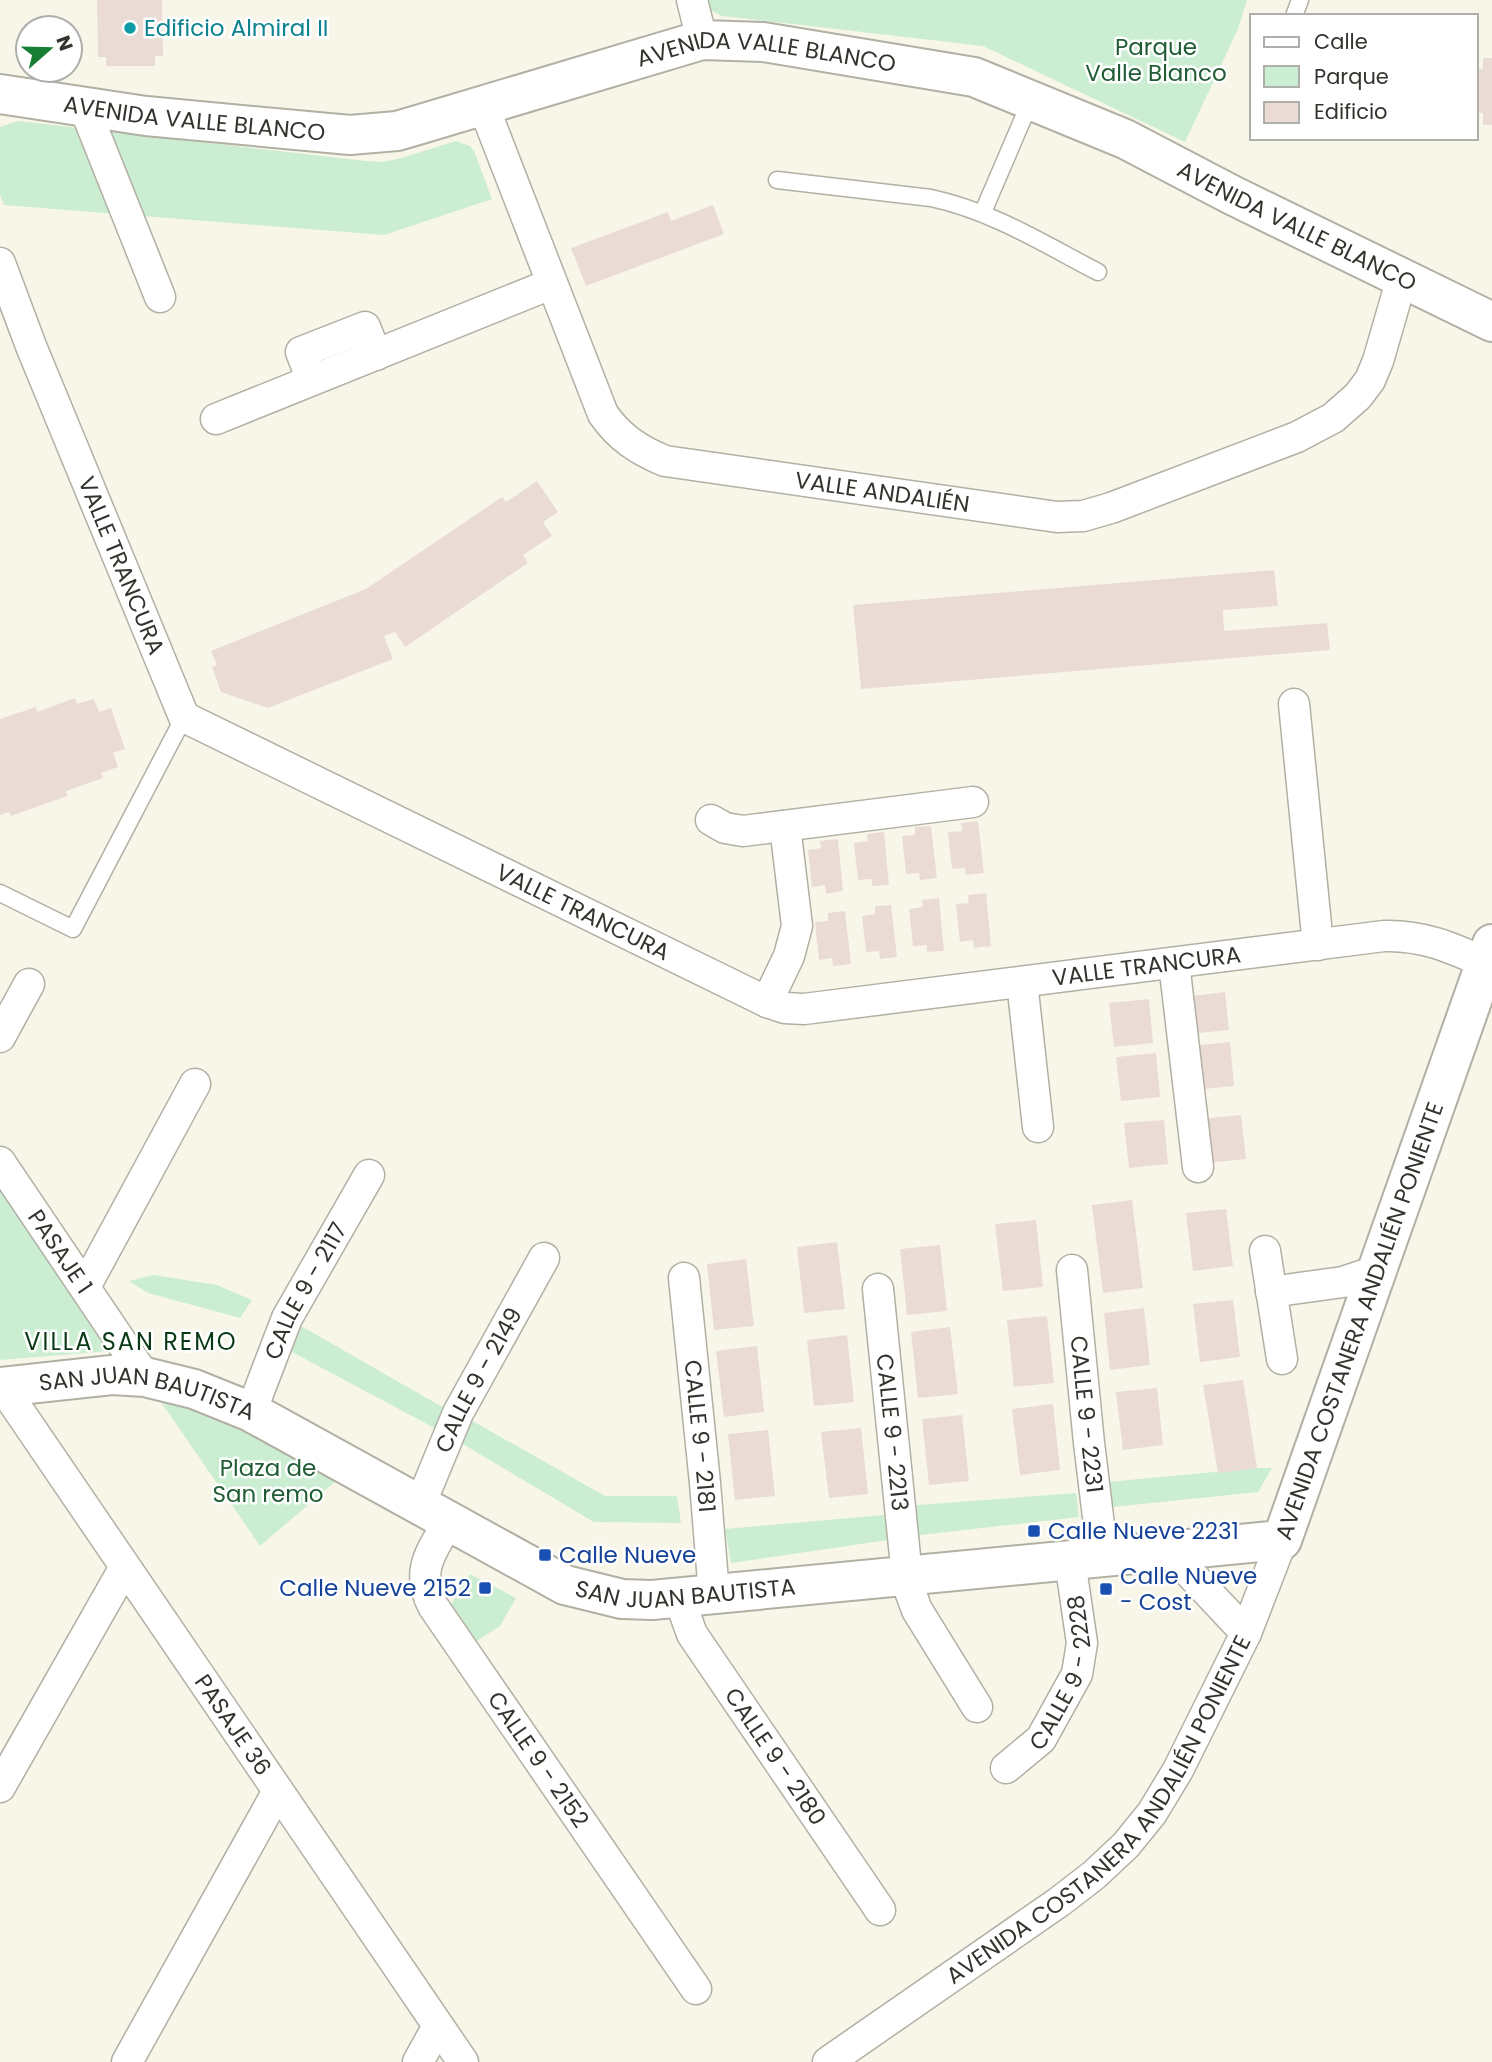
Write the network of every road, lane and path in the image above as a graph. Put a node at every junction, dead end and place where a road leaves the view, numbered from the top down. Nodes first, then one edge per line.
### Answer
1 (692, 0) edge
2 (702, 40) junction
3 (0, 94) edge
4 (1031, 100) junction
5 (483, 105) junction
6 (85, 108) junction
7 (777, 180) dead end
8 (983, 212) junction
9 (0, 263) edge
10 (1098, 272) dead end
11 (1402, 278) junction
12 (551, 284) junction
13 (160, 297) dead end
14 (1492, 322) edge
15 (216, 419) dead end
16 (1294, 704) dead end
17 (184, 718) junction
18 (972, 802) dead end
19 (711, 820) dead end
20 (785, 826) junction
21 (0, 893) edge
22 (1318, 944) junction
23 (1489, 954) edge
24 (1174, 963) junction
25 (1022, 982) junction
26 (29, 984) dead end
27 (767, 1002) junction
28 (0, 1038) edge
29 (195, 1084) dead end
30 (1038, 1127) dead end
31 (0, 1162) edge
32 (1198, 1167) dead end
33 (369, 1175) dead end
34 (1265, 1251) dead end
35 (544, 1258) dead end
36 (1072, 1270) dead end
37 (1376, 1271) junction
38 (684, 1278) dead end
39 (85, 1287) junction
40 (878, 1289) dead end
41 (1271, 1292) junction
42 (1282, 1359) dead end
43 (145, 1377) junction
44 (1, 1386) edge
45 (251, 1412) junction
46 (435, 1513) junction
47 (1282, 1540) junction
48 (1170, 1552) junction
49 (1086, 1560) junction
50 (125, 1567) junction
51 (907, 1576) junction
52 (698, 1596) junction
53 (1246, 1633) junction
54 (977, 1707) dead end
55 (1006, 1768) dead end
56 (0, 1787) edge
57 (278, 1791) junction
58 (880, 1910) dead end
59 (696, 1989) dead end
60 (439, 2026) junction
61 (127, 2062) edge
62 (418, 2062) edge
63 (463, 2062) edge
64 (828, 2062) edge

1 - 2 street
2 - 4 street, AVENIDA VALLE BLANCO
2 - 5 street, AVENIDA VALLE BLANCO
3 - 6 street, AVENIDA VALLE BLANCO
4 - 8 lane
4 - 11 street, AVENIDA VALLE BLANCO
5 - 6 street, AVENIDA VALLE BLANCO
5 - 12 street, VALLE ANDALIÉN
6 - 13 street
7 - 8 lane
8 - 10 lane
9 - 17 street, VALLE TRANCURA
11 - 12 street, VALLE ANDALIÉN
11 - 14 street, AVENIDA VALLE BLANCO
12 - 15 street
16 - 22 street
17 - 21 lane
17 - 27 street, VALLE TRANCURA
18 - 20 street
19 - 20 street
20 - 27 street
22 - 23 street, VALLE TRANCURA
22 - 24 street, VALLE TRANCURA
23 - 37 street, AVENIDA COSTANERA ANDALIÉN PONIENTE
24 - 25 street, VALLE TRANCURA
24 - 32 street
25 - 27 street, VALLE TRANCURA
25 - 30 street
26 - 28 street
29 - 39 street
31 - 39 street, PASAJE 1
33 - 45 street, CALLE 9 - 2117
34 - 41 street
35 - 46 street, CALLE 9 - 2149
36 - 49 street, CALLE 9 - 2231
37 - 41 street
37 - 47 street, AVENIDA COSTANERA ANDALIÉN PONIENTE
38 - 52 street, CALLE 9 - 2181
39 - 43 street, PASAJE 1
40 - 51 street, CALLE 9 - 2213
41 - 42 street
43 - 44 street, SAN JUAN BAUTISTA
43 - 45 street, SAN JUAN BAUTISTA
44 - 50 street, PASAJE 36
45 - 46 street, SAN JUAN BAUTISTA
46 - 52 street, SAN JUAN BAUTISTA
46 - 59 street, CALLE 9 - 2152
47 - 48 street, SAN JUAN BAUTISTA
47 - 53 street, AVENIDA COSTANERA ANDALIÉN PONIENTE
48 - 49 street, SAN JUAN BAUTISTA
48 - 53 street
49 - 51 street, SAN JUAN BAUTISTA
49 - 55 street, CALLE 9 - 2228
50 - 56 street
50 - 57 street, PASAJE 36
51 - 52 street, SAN JUAN BAUTISTA
51 - 54 street, CALLE 9 - 2213
52 - 58 street, CALLE 9 - 2180
53 - 64 street, AVENIDA COSTANERA ANDALIÉN PONIENTE
57 - 60 street, PASAJE 36
57 - 61 street
60 - 62 street
60 - 63 street, PASAJE 36

